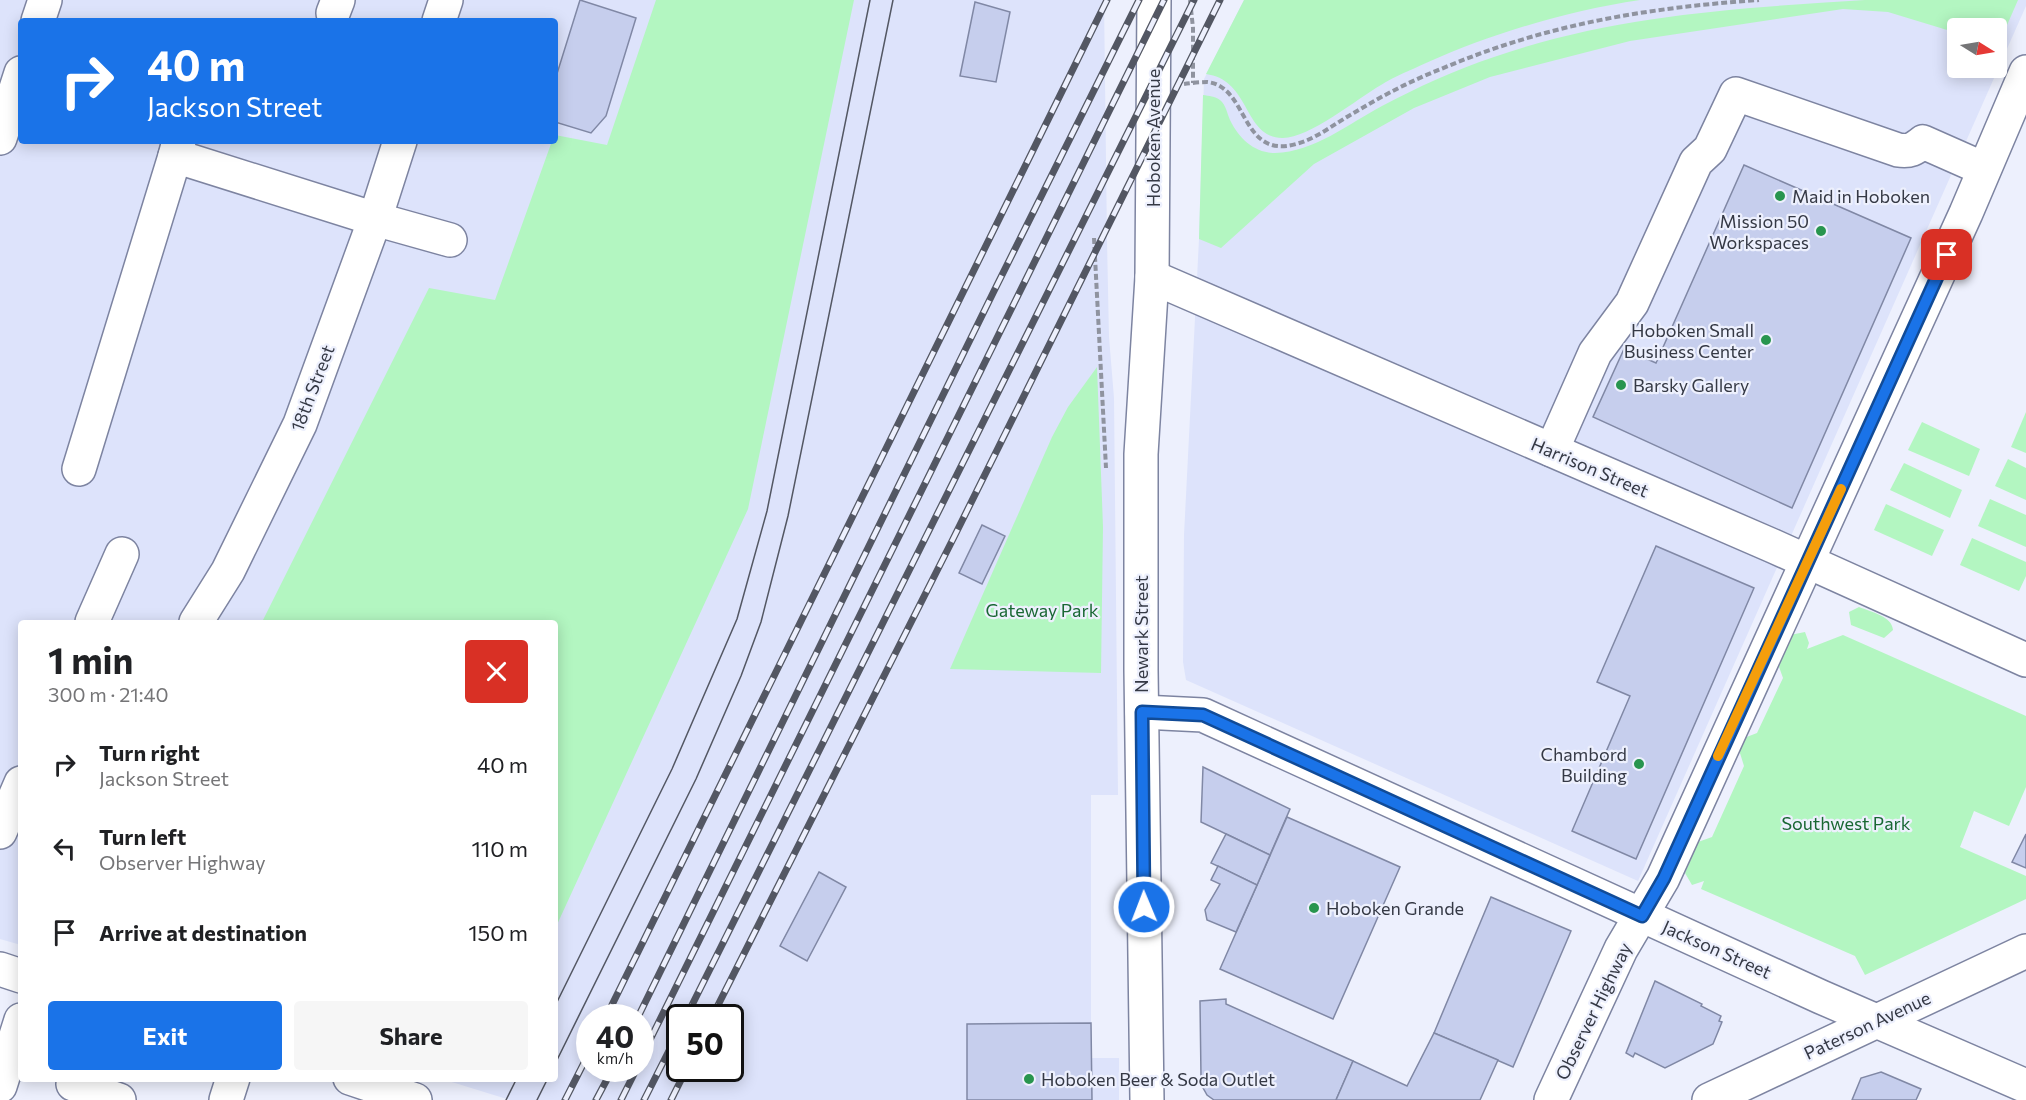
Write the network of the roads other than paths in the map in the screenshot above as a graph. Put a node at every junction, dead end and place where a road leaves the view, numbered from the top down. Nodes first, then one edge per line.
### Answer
1 (45, 0) edge
2 (446, 0) edge
3 (1154, 0) edge
4 (39, 18) edge
5 (440, 18) edge
6 (2026, 72) edge
7 (18, 83) edge
8 (0, 138) edge
9 (399, 144) edge
10 (177, 148) edge
11 (1984, 169) junction
12 (375, 219) junction
13 (450, 240) dead end
14 (1152, 277) junction
15 (1552, 450) junction
16 (80, 469) dead end
17 (122, 554) dead end
18 (1807, 562) junction
19 (93, 620) edge
20 (197, 620) edge
21 (2026, 660) edge
22 (1142, 712) junction
23 (0, 778) edge
24 (18, 783) edge
25 (18, 791) edge
26 (0, 832) edge
27 (1642, 916) junction
28 (2026, 951) edge
29 (0, 969) edge
30 (18, 975) edge
31 (1876, 1020) junction
32 (18, 1029) edge
33 (232, 1082) edge
34 (362, 1082) edge
35 (73, 1084) dead end
36 (0, 1086) edge
37 (2026, 1086) edge
38 (119, 1100) edge
39 (226, 1100) edge
40 (416, 1100) edge
41 (1147, 1100) edge
42 (1551, 1100) edge
43 (1709, 1100) edge

1 - 4 street
2 - 5 street
3 - 14 street, Hoboken Avenue
6 - 11 street, Observer Highway
7 - 8 street
9 - 12 street, 18th Street
10 - 12 street
10 - 16 street
11 - 15 street
11 - 18 street, Observer Highway
12 - 13 street
12 - 20 street, 18th Street
14 - 15 street, Harrison Street
14 - 22 street, Newark Street
15 - 18 street, Harrison Street
17 - 19 street
18 - 21 street, Harrison Street
18 - 27 street, Observer Highway
22 - 27 street, Jackson Street
22 - 41 street, Newark Street
23 - 24 street
25 - 26 street
27 - 31 street, Jackson Street
27 - 42 street, Observer Highway
28 - 31 street, Paterson Avenue
29 - 30 street
31 - 37 street, Jackson Street
31 - 43 street, Paterson Avenue
32 - 36 street
33 - 39 street
34 - 40 street
35 - 38 street

